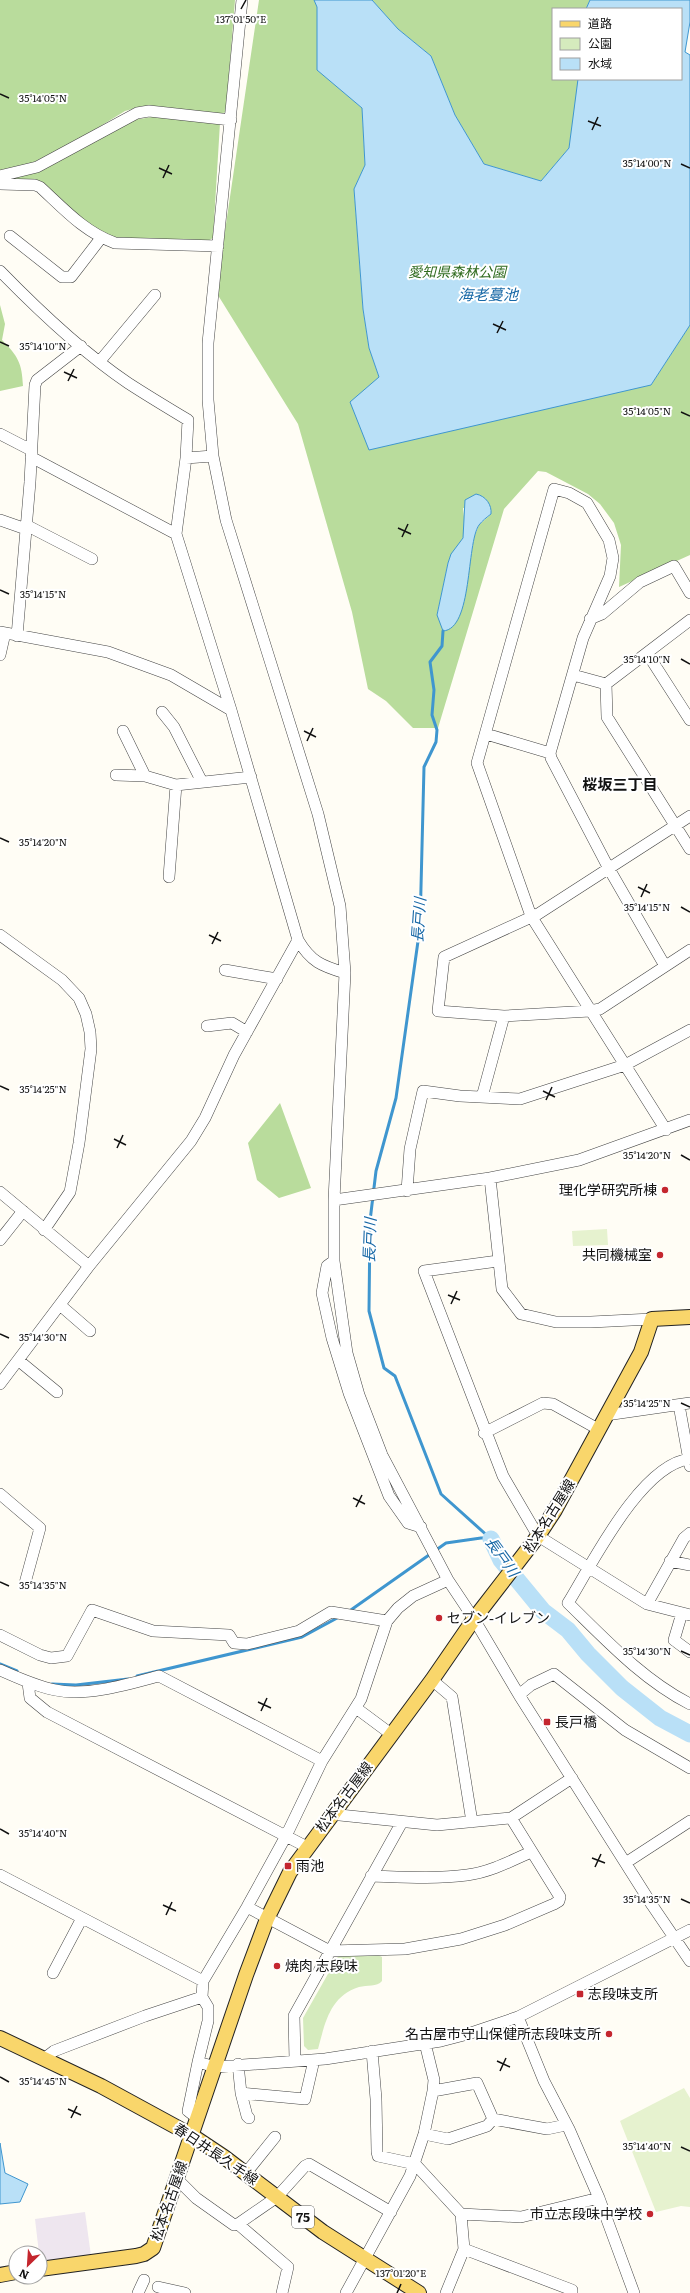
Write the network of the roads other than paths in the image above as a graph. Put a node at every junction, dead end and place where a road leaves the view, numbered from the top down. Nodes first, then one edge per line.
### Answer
1 (242, 0) edge
2 (231, 120) junction
3 (0, 176) edge
4 (0, 184) edge
5 (10, 236) dead end
6 (101, 238) junction
7 (218, 246) junction
8 (0, 271) edge
9 (155, 296) dead end
10 (81, 346) junction
11 (100, 361) junction
12 (0, 434) edge
13 (31, 454) junction
14 (213, 456) junction
15 (186, 458) junction
16 (0, 520) edge
17 (26, 527) junction
18 (176, 534) junction
19 (92, 559) dead end
20 (690, 593) edge
21 (590, 619) junction
22 (690, 620) edge
23 (2, 633) edge
24 (16, 636) junction
25 (648, 653) junction
26 (0, 655) edge
27 (573, 675) junction
28 (606, 684) junction
29 (232, 710) junction
30 (162, 712) dead end
31 (690, 720) edge
32 (123, 731) dead end
33 (486, 734) junction
34 (550, 753) junction
35 (116, 775) dead end
36 (145, 776) junction
37 (251, 777) junction
38 (202, 782) junction
39 (176, 785) junction
40 (690, 816) edge
41 (675, 825) junction
42 (690, 849) edge
43 (608, 867) junction
44 (169, 876) dead end
45 (531, 916) junction
46 (0, 936) edge
47 (298, 940) junction
48 (690, 950) edge
49 (665, 966) junction
50 (225, 970) dead end
51 (345, 973) junction
52 (277, 979) junction
53 (590, 1011) junction
54 (504, 1016) junction
55 (207, 1026) dead end
56 (690, 1030) edge
57 (247, 1032) junction
58 (625, 1065) junction
59 (482, 1097) junction
60 (690, 1120) edge
61 (666, 1130) junction
62 (490, 1178) junction
63 (407, 1191) junction
64 (0, 1192) edge
65 (334, 1200) junction
66 (23, 1212) junction
67 (44, 1230) junction
68 (0, 1240) edge
69 (334, 1260) junction
70 (498, 1261) junction
71 (89, 1266) junction
72 (60, 1305) junction
73 (690, 1317) edge
74 (652, 1319) junction
75 (90, 1331) dead end
76 (18, 1360) junction
77 (0, 1384) edge
78 (57, 1392) dead end
79 (685, 1404) edge
80 (606, 1415) junction
81 (598, 1429) junction
82 (484, 1433) junction
83 (689, 1461) edge
84 (0, 1494) edge
85 (420, 1527) junction
86 (690, 1533) edge
87 (538, 1536) junction
88 (670, 1561) junction
89 (690, 1566) edge
90 (589, 1568) junction
91 (448, 1580) junction
92 (25, 1583) dead end
93 (647, 1604) junction
94 (686, 1614) edge
95 (474, 1619) junction
96 (387, 1621) junction
97 (0, 1635) edge
98 (690, 1652) edge
99 (0, 1670) edge
100 (432, 1680) junction
101 (28, 1683) junction
102 (519, 1695) junction
103 (690, 1704) edge
104 (356, 1708) junction
105 (391, 1734) junction
106 (322, 1761) junction
107 (690, 1768) edge
108 (572, 1778) junction
109 (330, 1814) junction
110 (511, 1818) junction
111 (690, 1821) edge
112 (402, 1822) junction
113 (472, 1822) junction
114 (286, 1836) junction
115 (306, 1847) junction
116 (531, 1852) junction
117 (627, 1862) junction
118 (0, 1875) edge
119 (371, 1876) junction
120 (248, 1907) junction
121 (82, 1918) junction
122 (267, 1919) junction
123 (690, 1930) edge
124 (676, 1938) junction
125 (330, 1951) junction
126 (690, 1961) edge
127 (52, 1973) dead end
128 (203, 1982) junction
129 (202, 1997) junction
130 (518, 2017) junction
131 (0, 2038) edge
132 (425, 2043) junction
133 (372, 2051) junction
134 (45, 2058) junction
135 (295, 2060) junction
136 (314, 2060) junction
137 (198, 2062) junction
138 (238, 2064) junction
139 (215, 2067) junction
140 (433, 2091) junction
141 (241, 2093) junction
142 (197, 2118) junction
143 (249, 2118) dead end
144 (493, 2119) junction
145 (566, 2125) junction
146 (424, 2134) junction
147 (191, 2135) junction
148 (275, 2137) dead end
149 (416, 2164) junction
150 (246, 2173) junction
151 (176, 2178) junction
152 (277, 2197) junction
153 (598, 2198) junction
154 (391, 2212) junction
155 (461, 2214) junction
156 (238, 2224) junction
157 (464, 2249) junction
158 (366, 2260) junction
159 (48, 2268) edge
160 (144, 2280) dead end
161 (158, 2287) dead end
162 (138, 2293) edge
163 (185, 2293) edge
164 (282, 2293) edge
165 (346, 2293) edge
166 (419, 2293) edge
167 (446, 2293) edge
168 (572, 2293) edge
169 (634, 2293) edge

1 - 2 street
2 - 3 street
2 - 7 street
4 - 6 street
5 - 6 street
6 - 7 street
7 - 14 street
8 - 10 street
9 - 11 street
10 - 11 street
10 - 13 street
11 - 15 street
12 - 13 street
13 - 17 street
13 - 18 street
14 - 15 street
14 - 51 street
15 - 18 street
16 - 17 street
17 - 19 street
17 - 24 street
18 - 29 street
20 - 21 street
21 - 27 street
21 - 33 street
22 - 25 street
23 - 24 street
23 - 26 street
24 - 29 street
25 - 28 street
25 - 31 street
27 - 28 street
27 - 34 street
28 - 41 street
29 - 37 street
30 - 38 street
32 - 36 street
33 - 34 street
33 - 45 street
34 - 43 street
35 - 36 street
36 - 39 street
37 - 38 street
37 - 47 street
38 - 39 street
39 - 44 street
40 - 41 street
41 - 42 street
41 - 43 street
43 - 45 street
43 - 49 street
45 - 53 street
45 - 54 street
46 - 67 street
47 - 51 street
47 - 52 street
48 - 49 street
49 - 53 street
50 - 52 street
51 - 65 street
52 - 57 street
53 - 54 street
53 - 58 street
54 - 59 street
55 - 57 street
56 - 58 street
57 - 71 street
58 - 59 street
58 - 61 street
59 - 63 street
60 - 61 street
61 - 62 street
62 - 63 street
62 - 70 street
63 - 65 street
64 - 66 street
65 - 69 street
66 - 67 street
66 - 68 street
67 - 71 street
69 - 85 street
69 - 85 street
70 - 74 street
70 - 82 street
71 - 72 street
72 - 75 street
72 - 76 street
73 - 74 main road
74 - 80 main road, 松本名古屋線
76 - 77 street
76 - 78 street
79 - 80 street
79 - 83 street
80 - 81 main road, 松本名古屋線
81 - 82 street
81 - 87 main road, 松本名古屋線
82 - 87 street
83 - 90 street
84 - 92 street
85 - 91 street
86 - 88 street
87 - 90 street
87 - 95 main road, 松本名古屋線
88 - 89 street
88 - 93 street
90 - 93 street
90 - 103 street
91 - 95 street
91 - 96 street
93 - 94 street
94 - 98 street
95 - 100 main road, 松本名古屋線
95 - 102 street
96 - 97 street
96 - 104 street
99 - 101 street
100 - 105 main road, 松本名古屋線
100 - 113 street
101 - 106 street
101 - 114 street
102 - 107 street
102 - 108 street
104 - 105 street
104 - 106 street
105 - 109 main road, 松本名古屋線
106 - 114 street
108 - 110 street
108 - 117 street
109 - 112 street
109 - 115 main road, 松本名古屋線
110 - 113 street
110 - 116 street
111 - 117 street
112 - 113 street
112 - 119 street
114 - 115 street
114 - 120 street
115 - 122 main road, 松本名古屋線
116 - 119 street
116 - 125 street
117 - 124 street
118 - 121 street
119 - 125 street
120 - 122 street
120 - 128 street
121 - 127 street
121 - 128 street
122 - 125 street
122 - 139 main road, 松本名古屋線
123 - 124 street
124 - 126 street
124 - 130 street
125 - 135 street
128 - 129 street
129 - 134 street
129 - 137 street
130 - 132 street
130 - 145 street
131 - 134 main road, 春日井長久手線 / 75
132 - 133 street
132 - 140 street
133 - 136 street
133 - 149 street
134 - 147 main road, 春日井長久手線 / 75
135 - 136 street
135 - 138 street
136 - 141 street
137 - 139 street
137 - 142 street
138 - 139 street
138 - 141 street
139 - 142 main road, 松本名古屋線
140 - 144 street
140 - 146 street
141 - 143 street
142 - 147 main road, 松本名古屋線
144 - 145 street
144 - 146 street
145 - 153 street
146 - 149 street
147 - 150 main road, 春日井長久手線 / 75
147 - 151 main road, 松本名古屋線
148 - 150 street
149 - 154 street
149 - 155 street
150 - 152 main road, 春日井長久手線 / 75
151 - 156 street
151 - 159 main road, 松本名古屋線
152 - 154 street
152 - 156 street
152 - 158 main road, 春日井長久手線 / 75
153 - 155 street
153 - 169 street
154 - 158 street
155 - 157 street
156 - 164 street
157 - 167 street
157 - 168 street
158 - 165 street
158 - 166 main road, 春日井長久手線 / 75
160 - 162 street
161 - 163 street

